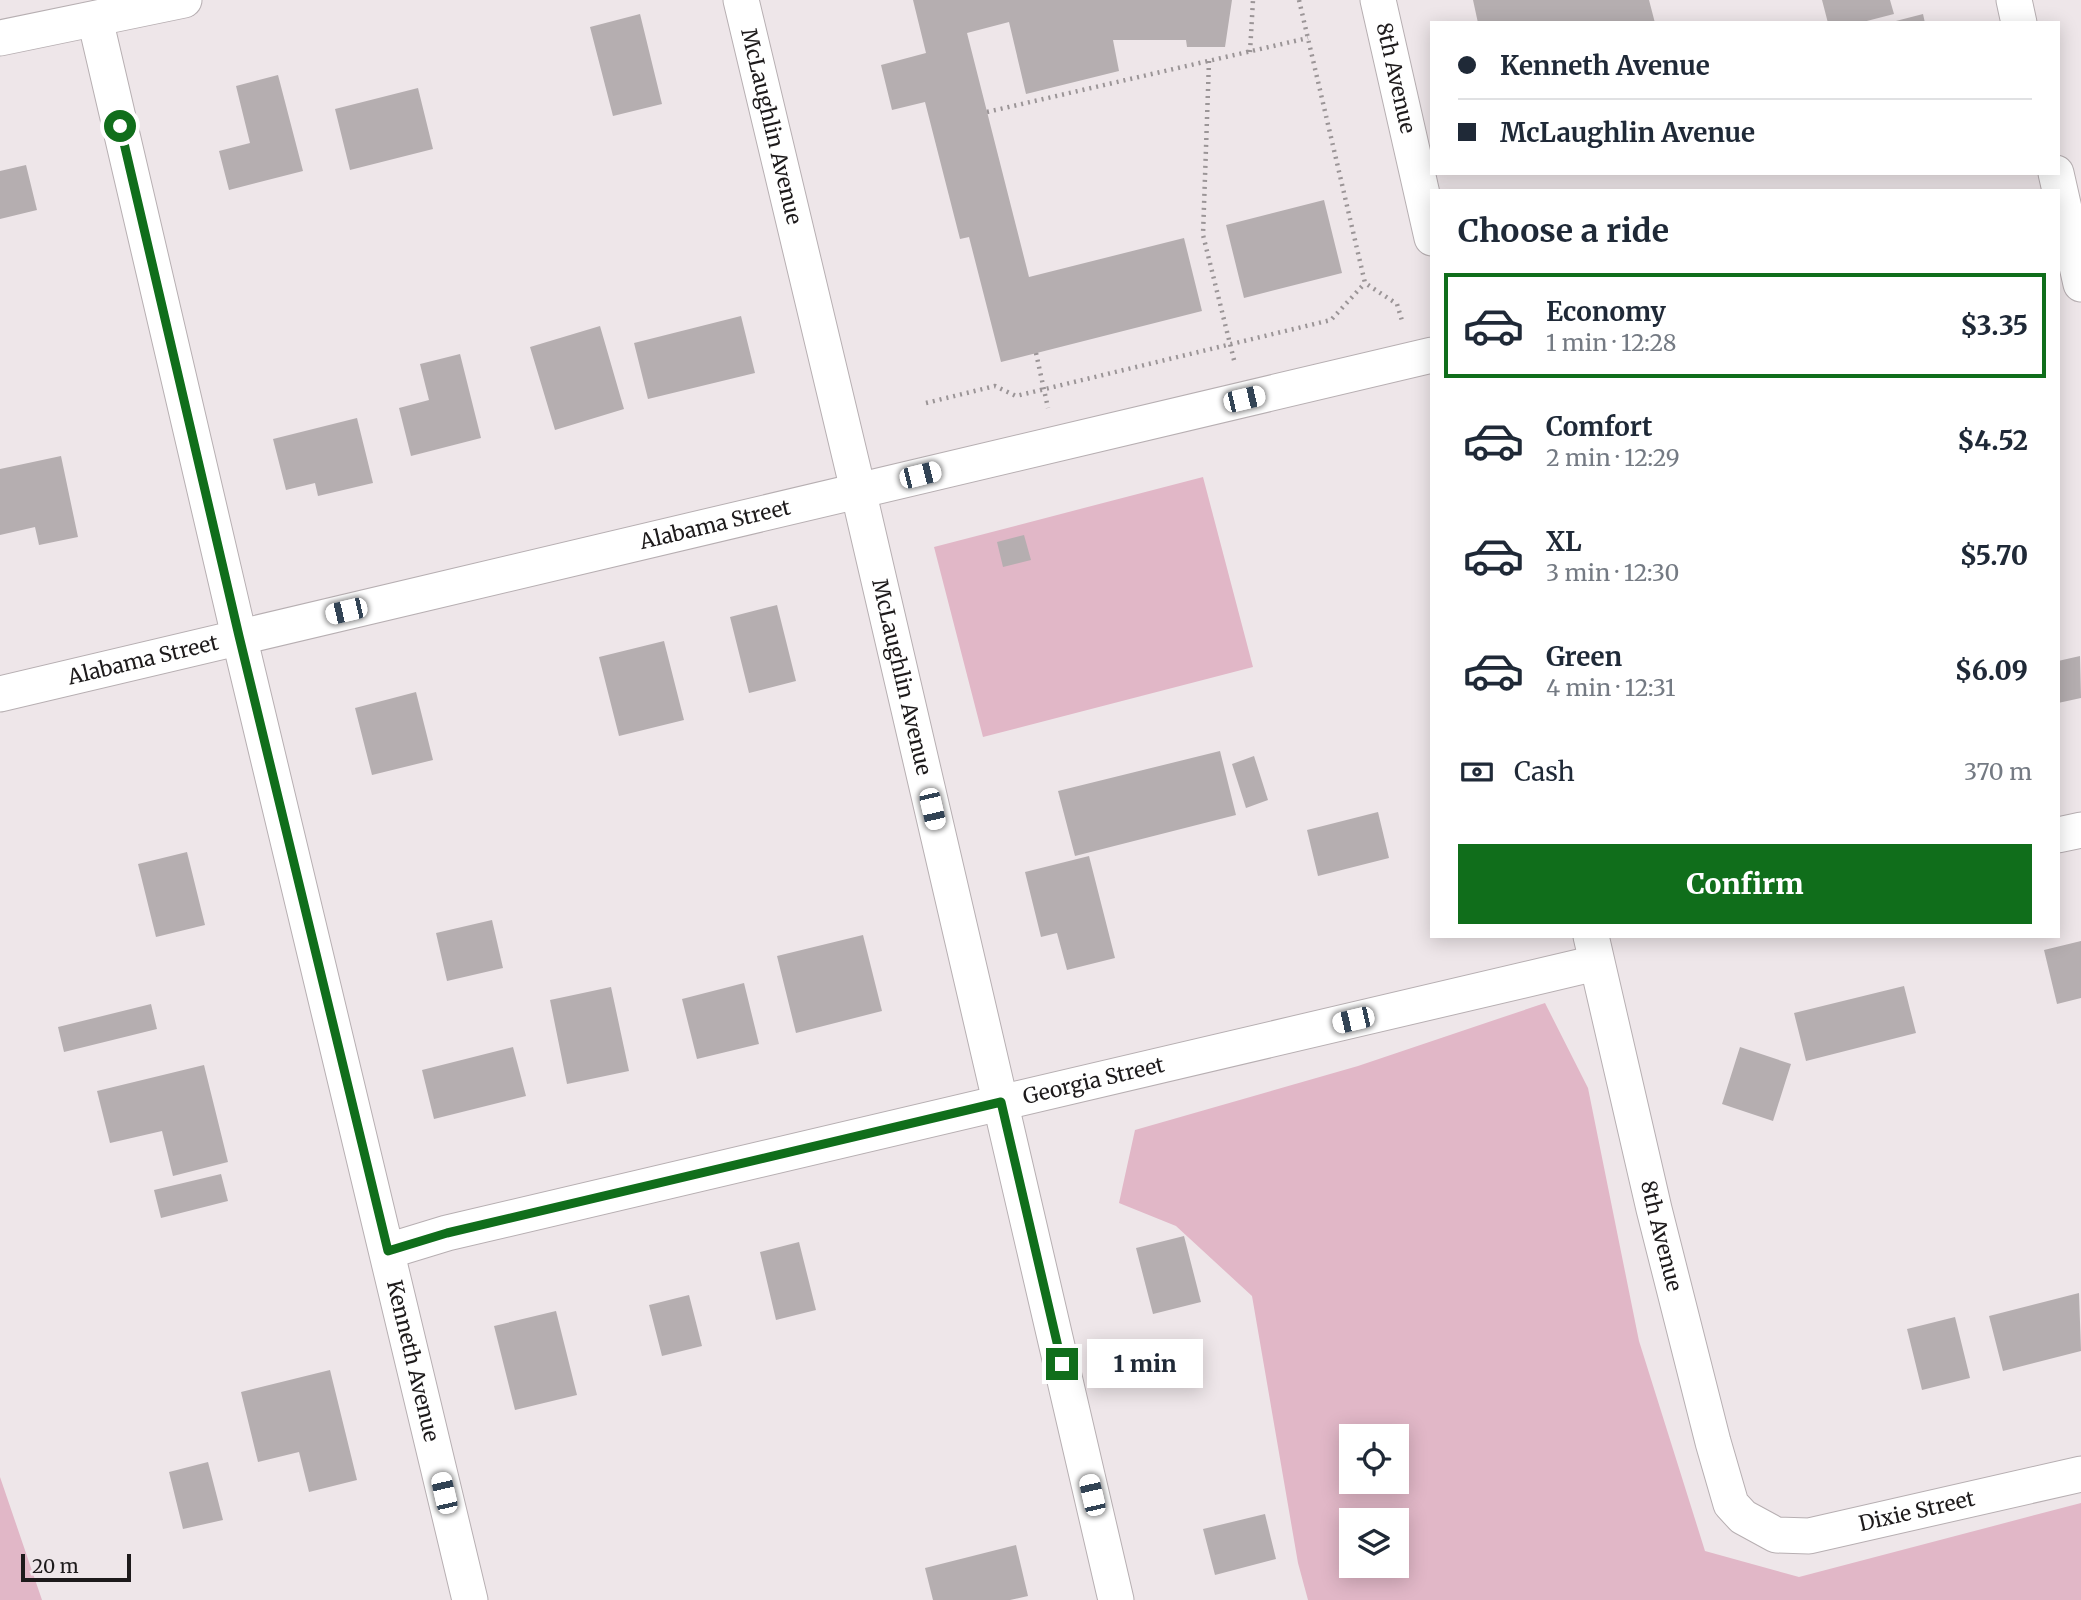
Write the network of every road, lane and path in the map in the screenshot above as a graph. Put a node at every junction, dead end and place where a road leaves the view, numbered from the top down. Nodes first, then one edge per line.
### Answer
1 (184, 0) edge
2 (741, 0) edge
3 (1253, 0) edge
4 (1299, 0) edge
5 (1378, 0) edge
6 (2014, 0) edge
7 (95, 19) junction
8 (2019, 21) edge
9 (0, 38) edge
10 (1308, 38) junction
11 (1250, 52) junction
12 (1209, 61) junction
13 (987, 112) dead end
14 (2065, 197) edge
15 (1430, 229) edge
16 (1365, 283) junction
17 (2081, 284) edge
18 (1230, 344) junction
19 (1036, 353) dead end
20 (1422, 357) edge
21 (1044, 389) junction
22 (1244, 399) junction
23 (926, 403) dead end
24 (1057, 443) junction
25 (858, 490) junction
26 (239, 636) junction
27 (0, 694) edge
28 (2081, 830) edge
29 (2060, 835) edge
30 (1597, 944) edge
31 (1001, 1102) junction
32 (388, 1251) junction
33 (2081, 1474) edge
34 (1756, 1524) joint
35 (470, 1600) edge
36 (1116, 1600) edge

1 - 7 street
2 - 25 street, McLaughlin Avenue
3 - 11 path
4 - 10 path
5 - 15 street, 8th Avenue
6 - 8 street
7 - 9 street
7 - 26 street, Kenneth Avenue
10 - 11 path
10 - 16 path
11 - 12 path
12 - 13 path
12 - 18 path
14 - 17 street
16 - 18 path
16 - 20 path
18 - 21 path
18 - 22 path
19 - 21 path
20 - 22 street, Alabama Street
21 - 23 path
21 - 24 path
22 - 24 street, Alabama Street
24 - 25 street, Alabama Street
25 - 26 street, Alabama Street
25 - 31 street, McLaughlin Avenue
26 - 27 street, Alabama Street
26 - 32 street, Kenneth Avenue
28 - 29 street
30 - 31 street, Georgia Street
30 - 34 street, 8th Avenue
31 - 32 street, Georgia Street
31 - 36 street, McLaughlin Avenue
32 - 35 street, Kenneth Avenue
33 - 34 street, Dixie Street

